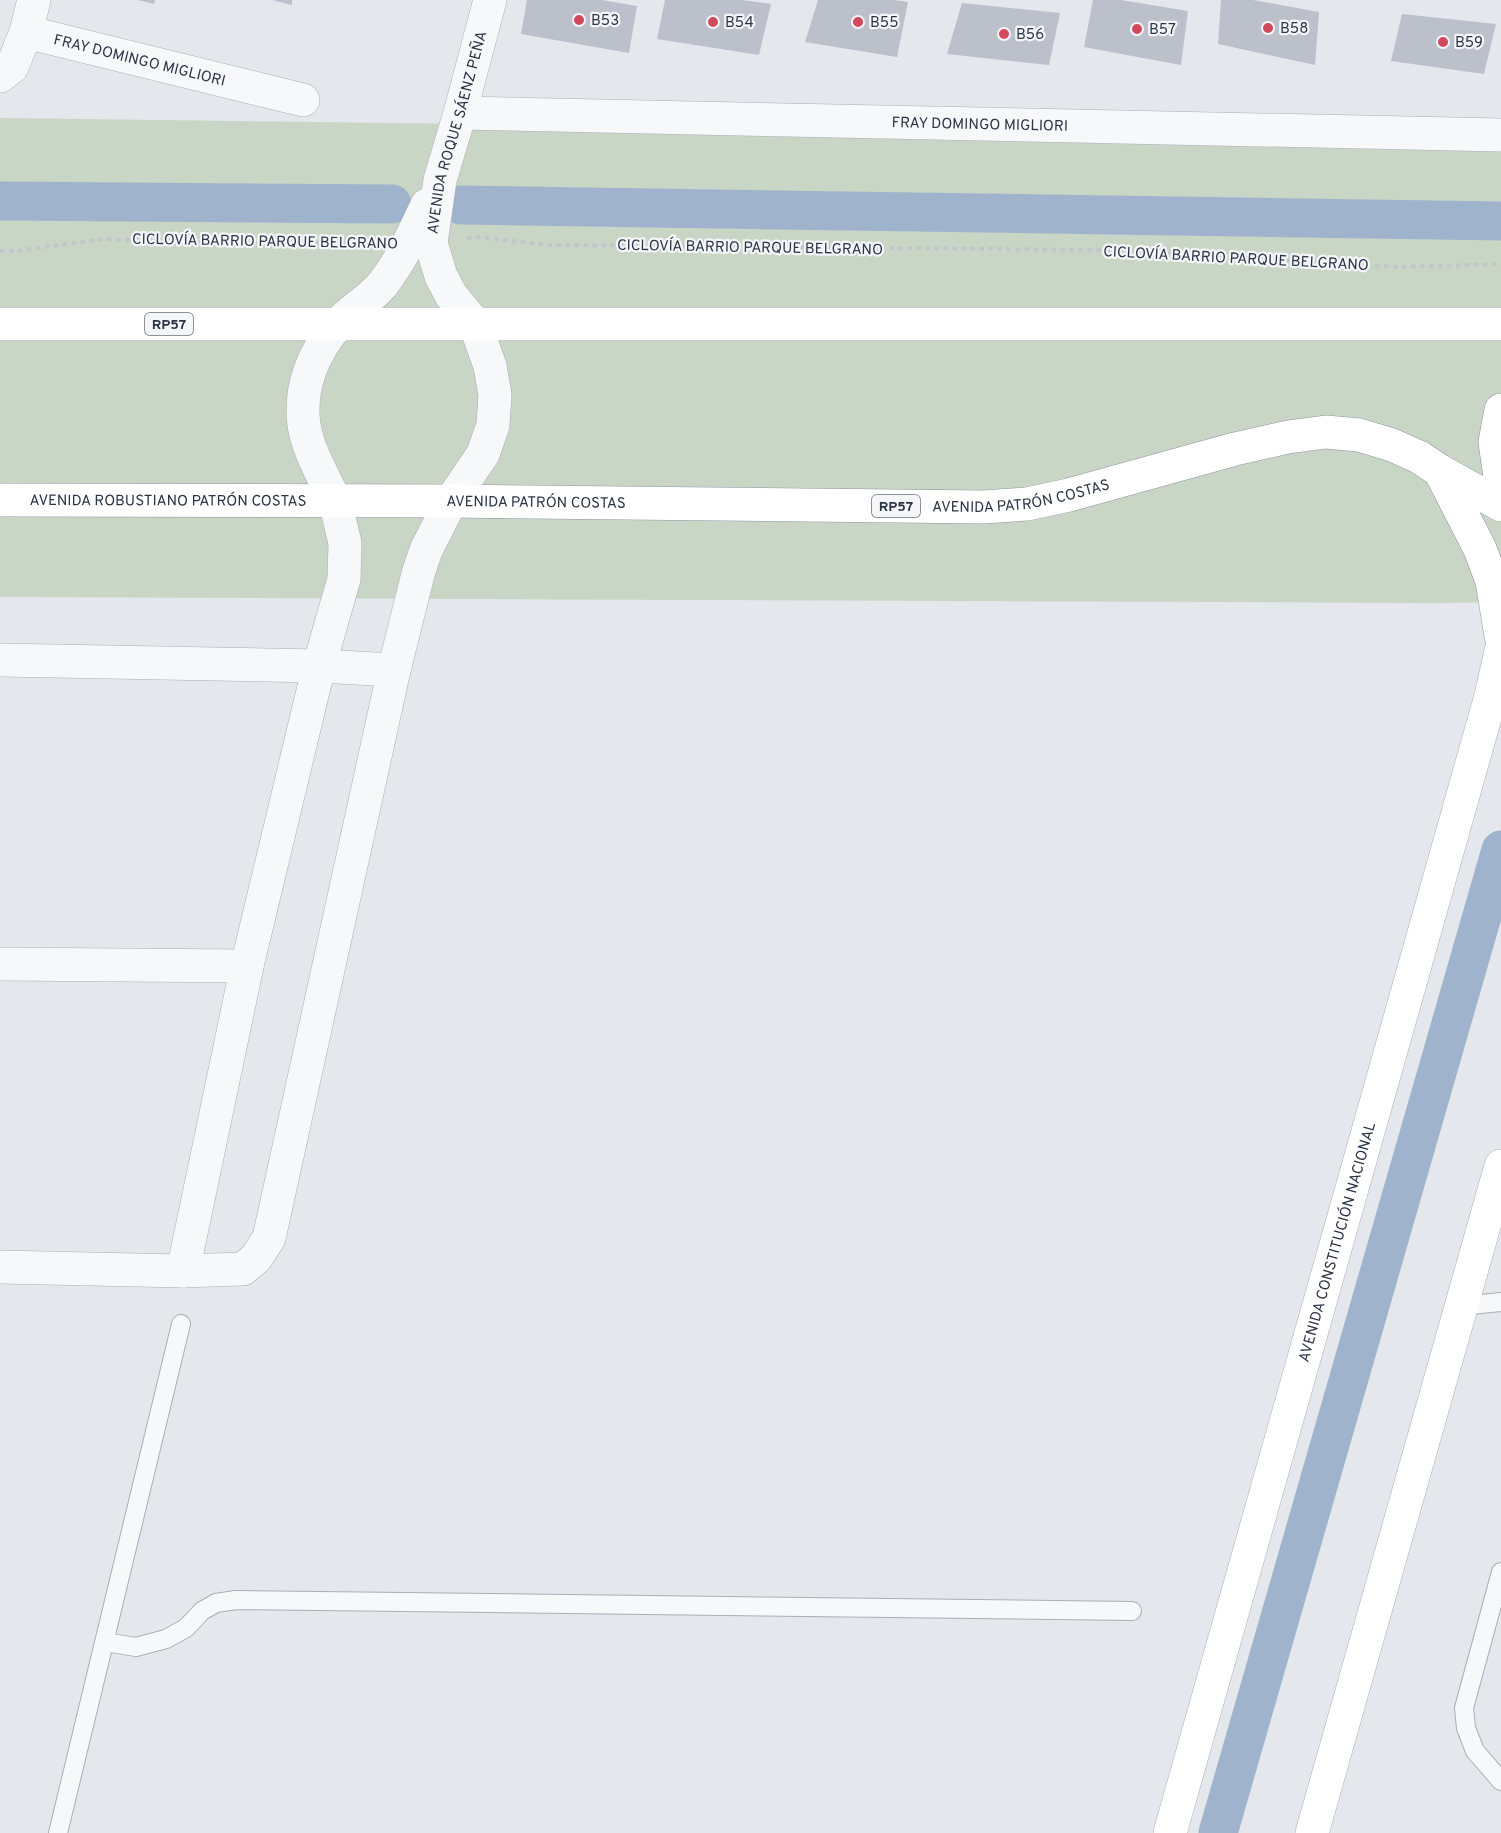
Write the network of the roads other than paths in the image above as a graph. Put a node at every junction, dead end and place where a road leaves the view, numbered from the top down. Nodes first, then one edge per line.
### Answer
1 (34, 0) edge
2 (490, 0) edge
3 (26, 32) junction
4 (0, 76) edge
5 (303, 100) dead end
6 (460, 113) junction
7 (1501, 135) edge
8 (420, 243) junction
9 (0, 324) edge
10 (338, 324) junction
11 (475, 324) junction
12 (1501, 324) edge
13 (1501, 410) edge
14 (1440, 471) junction
15 (1501, 484) edge
16 (0, 500) edge
17 (335, 501) junction
18 (451, 501) junction
19 (1501, 505) edge
20 (1501, 636) edge
21 (1501, 651) edge
22 (0, 660) edge
23 (319, 666) junction
24 (394, 670) junction
25 (0, 964) edge
26 (247, 966) junction
27 (1501, 1166) edge
28 (0, 1266) edge
29 (183, 1271) junction
30 (1501, 1302) edge
31 (1461, 1306) junction
32 (181, 1324) dead end
33 (1501, 1572) edge
34 (1132, 1611) dead end
35 (105, 1642) junction
36 (1501, 1781) edge
37 (58, 1833) edge
38 (1170, 1833) edge
39 (1312, 1833) edge

1 - 3 street
2 - 6 street, AVENIDA ROQUE SÁENZ PEÑA
3 - 4 street
3 - 5 street, FRAY DOMINGO MIGLIORI
6 - 7 street, FRAY DOMINGO MIGLIORI
6 - 8 street, AVENIDA ROQUE SÁENZ PEÑA
8 - 10 street, AVENIDA ROQUE SÁENZ PEÑA
8 - 11 street, AVENIDA ROQUE SÁENZ PEÑA
9 - 10 main road, RP57
10 - 11 main road, RP57
10 - 17 street
11 - 12 main road, RP57
11 - 18 street
13 - 15 main road
14 - 18 main road, AVENIDA PATRÓN COSTAS / RP57
14 - 19 main road, RP57
14 - 20 main road
16 - 17 main road, AVENIDA ROBUSTIANO PATRÓN COSTAS / RP57
17 - 18 main road, AVENIDA PATRÓN COSTAS / RP57
17 - 23 street
18 - 24 street
21 - 38 main road, AVENIDA CONSTITUCIÓN NACIONAL
22 - 23 street
23 - 24 street
23 - 26 street
24 - 29 street
25 - 26 street
26 - 29 street
27 - 31 main road
28 - 29 street
30 - 31 lane
31 - 39 main road
32 - 35 lane
33 - 36 lane
34 - 35 lane
35 - 37 lane

